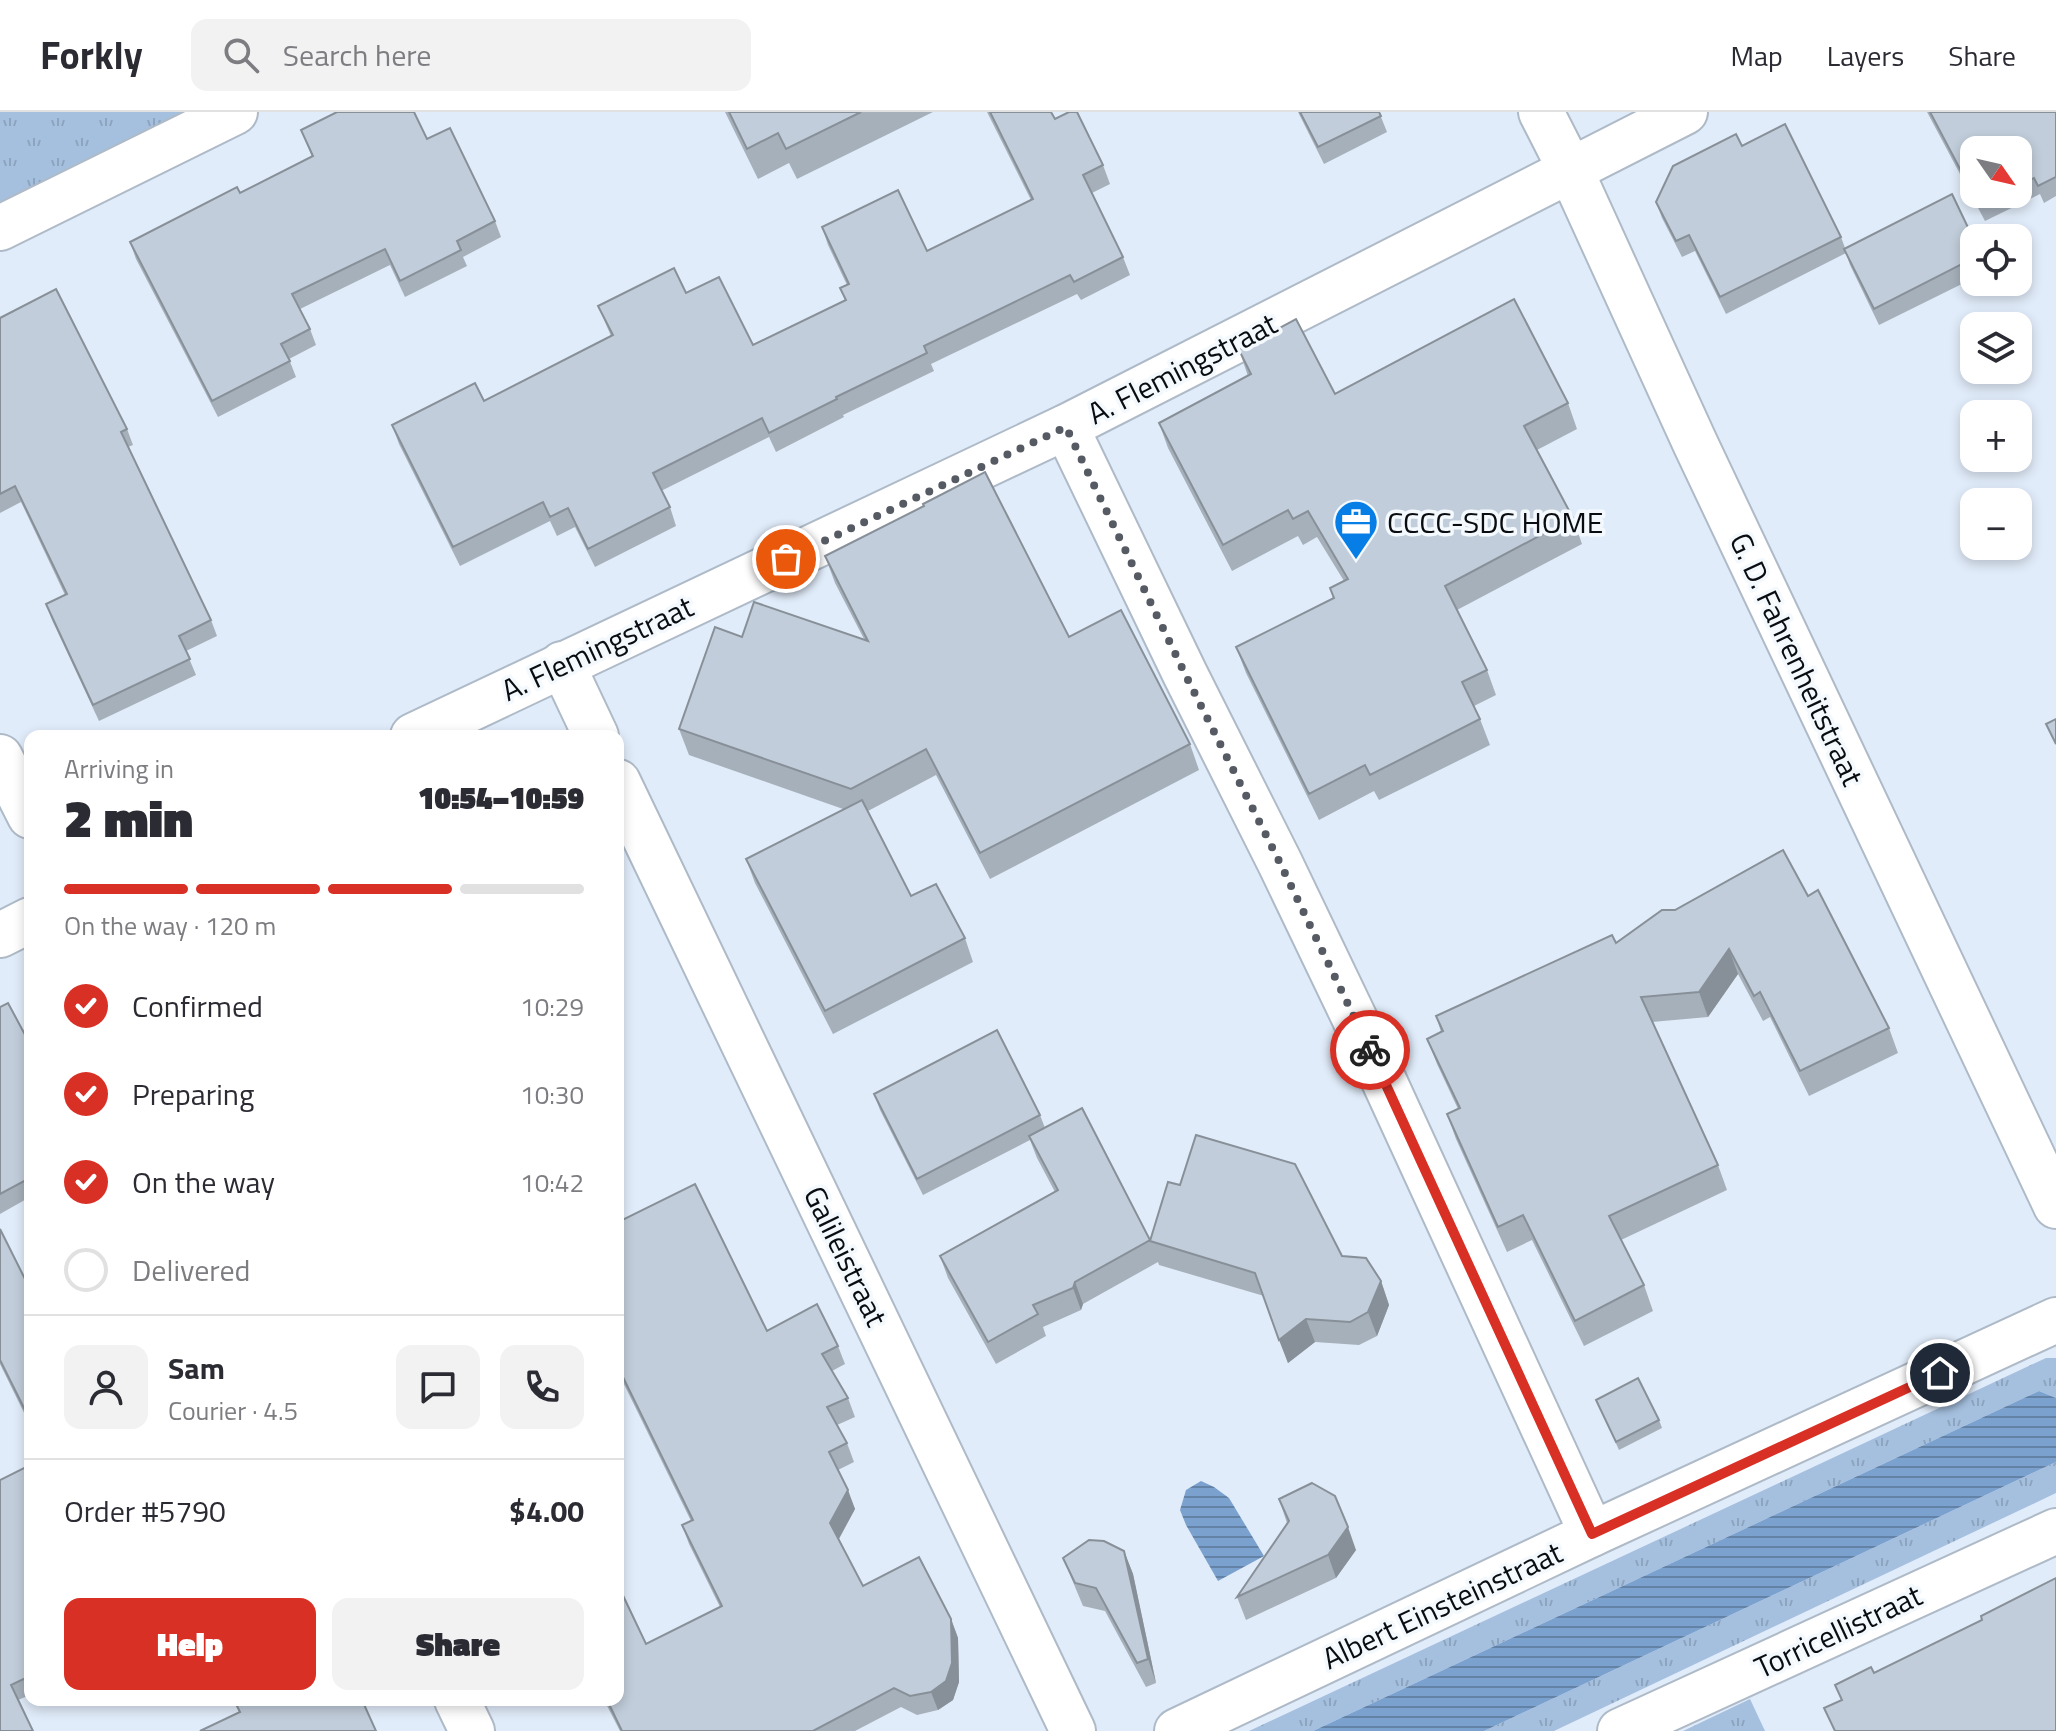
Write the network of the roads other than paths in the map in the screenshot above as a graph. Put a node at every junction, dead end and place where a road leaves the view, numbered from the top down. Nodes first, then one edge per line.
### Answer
1 (235, 112) edge
2 (1541, 112) edge
3 (1685, 112) edge
4 (1570, 169) junction
5 (0, 228) edge
6 (1066, 427) junction
7 (562, 664) junction
8 (425, 730) edge
9 (593, 730) edge
10 (0, 757) edge
11 (624, 795) edge
12 (24, 804) edge
13 (24, 923) edge
14 (0, 935) edge
15 (2056, 1206) edge
16 (2056, 1320) edge
17 (2056, 1531) edge
18 (1592, 1534) junction
19 (460, 1706) edge
20 (472, 1731) edge
21 (1073, 1731) edge
22 (1177, 1731) edge
23 (1620, 1731) edge

1 - 5 street
2 - 4 street, G. D. Fahrenheitstraat
3 - 4 street, A. Flemingstraat
4 - 6 street, A. Flemingstraat
4 - 15 street, G. D. Fahrenheitstraat
6 - 7 street, A. Flemingstraat
6 - 18 street
7 - 8 street, A. Flemingstraat
7 - 9 street
10 - 12 street
11 - 21 street, Galileistraat
13 - 14 street
16 - 18 street, Albert Einsteinstraat
17 - 23 street, Torricellistraat
18 - 22 street, Albert Einsteinstraat
19 - 20 street

